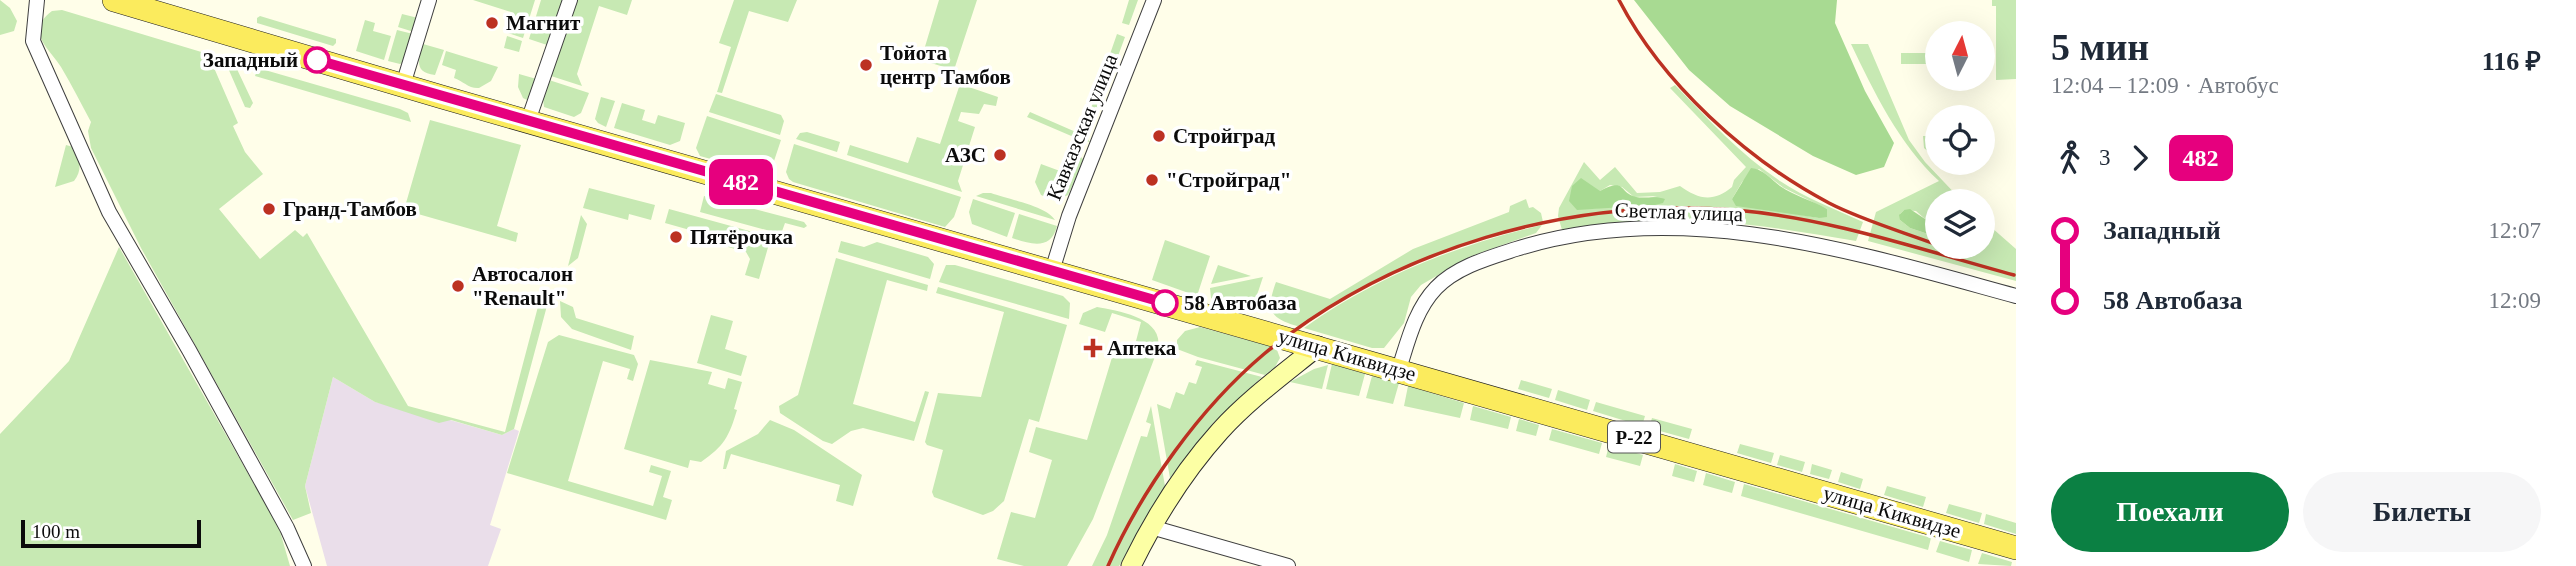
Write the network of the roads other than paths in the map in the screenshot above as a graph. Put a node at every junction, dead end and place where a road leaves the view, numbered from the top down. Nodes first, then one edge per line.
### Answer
1 (37, 0) edge
2 (114, 0) edge
3 (429, 0) edge
4 (570, 0) edge
5 (1154, 0) edge
6 (403, 85) junction
7 (528, 121) junction
8 (1052, 271) junction
9 (2016, 296) edge
10 (1318, 346) junction
11 (1399, 369) junction
12 (1151, 527) junction
13 (2016, 548) edge
14 (304, 566) edge
15 (1131, 566) edge
16 (1289, 566) edge

1 - 14 street
2 - 6 main road, улица Киквидзе / Р-22
3 - 6 street
4 - 7 street
5 - 8 street, Кавказская улица
6 - 7 main road, улица Киквидзе / Р-22
7 - 8 main road, улица Киквидзе / Р-22
8 - 10 main road, улица Киквидзе / Р-22
9 - 11 street, Светлая улица
10 - 11 main road, улица Киквидзе / Р-22
10 - 12 street
11 - 13 main road, улица Киквидзе / Р-22
12 - 15 street
12 - 16 street

